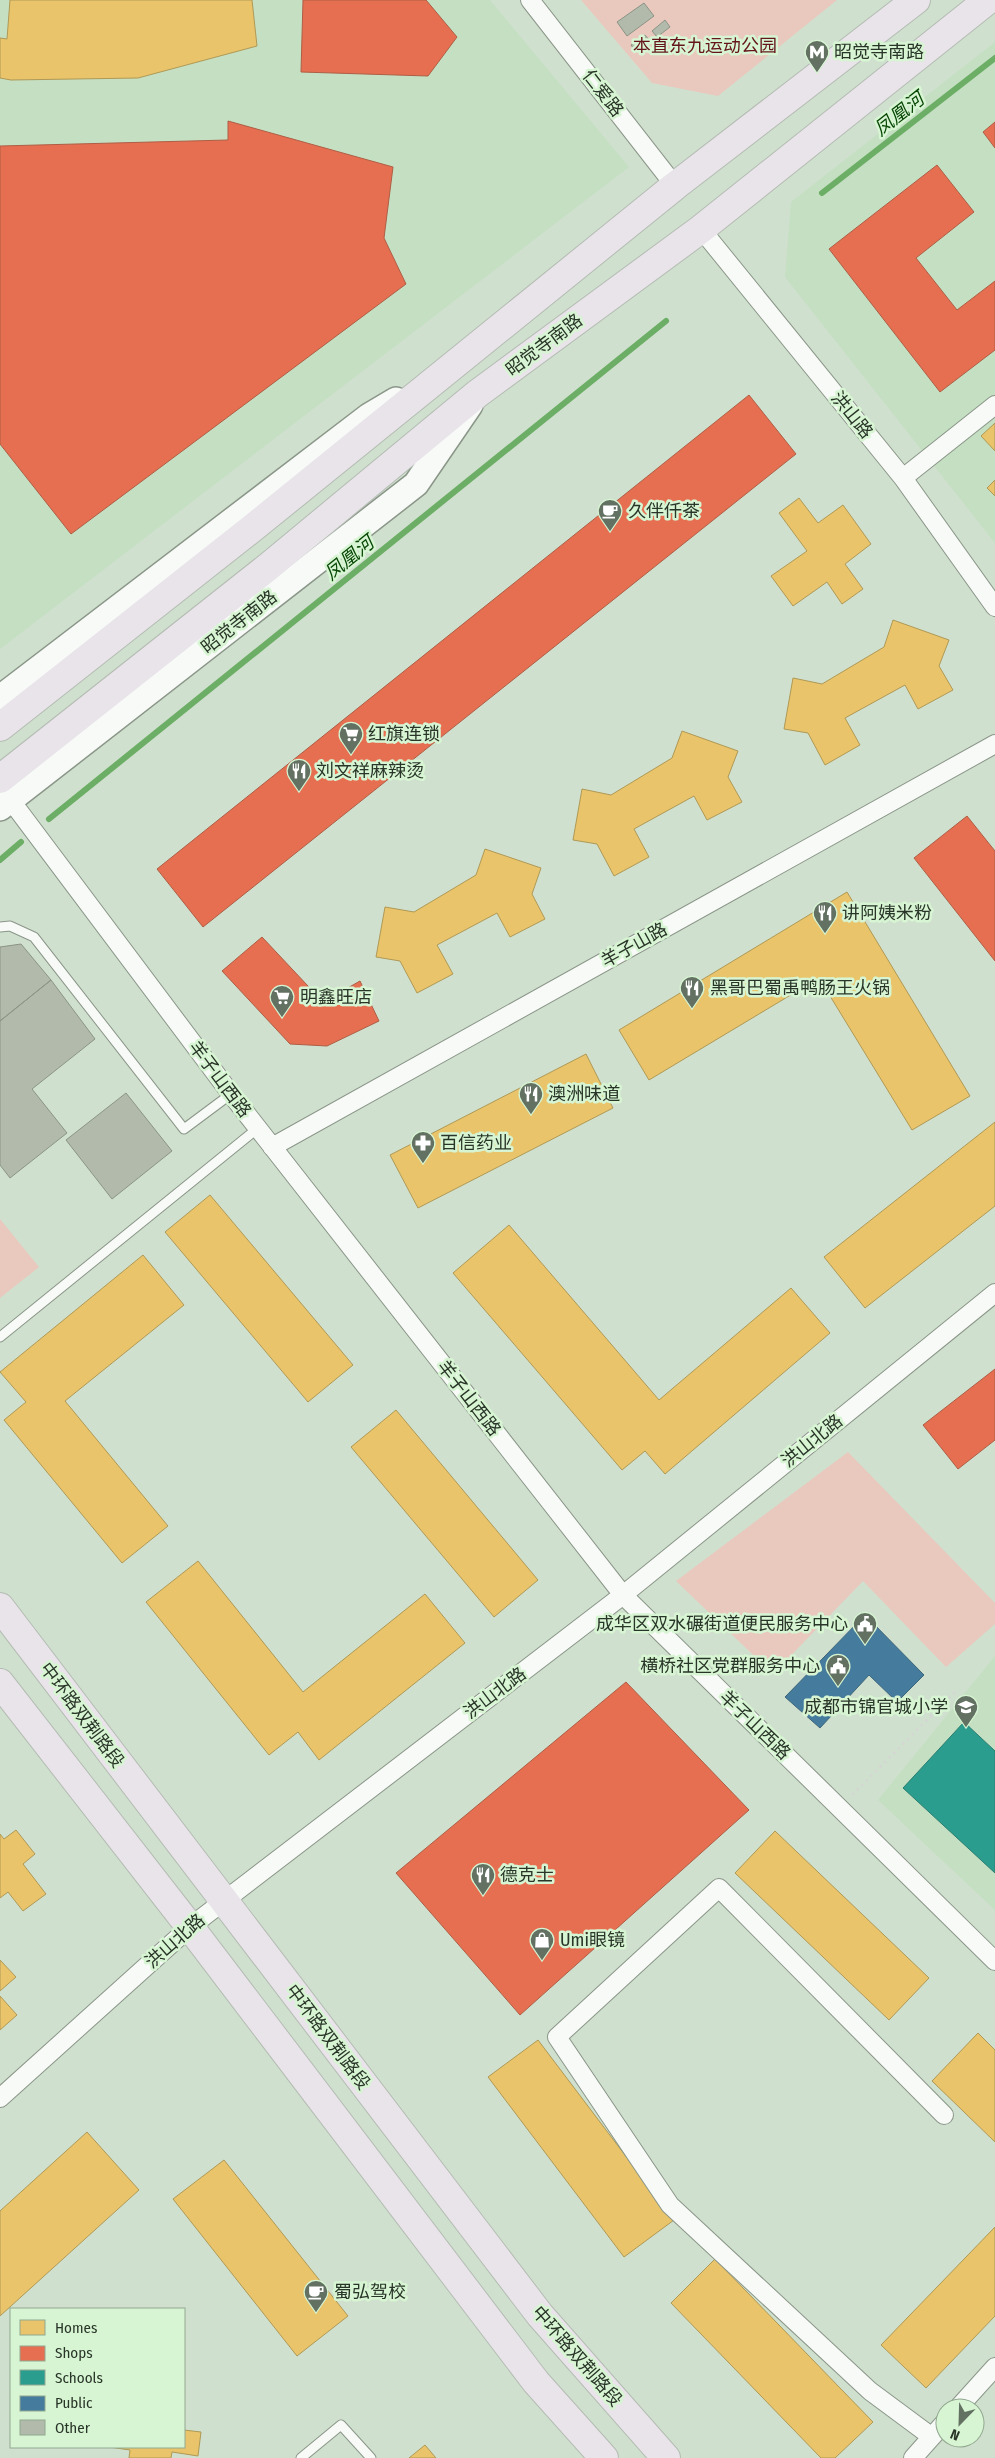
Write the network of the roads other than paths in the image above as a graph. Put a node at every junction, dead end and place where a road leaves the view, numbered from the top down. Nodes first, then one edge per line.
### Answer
1 (530, 0) edge
2 (916, 0) edge
3 (988, 0) edge
4 (675, 186) junction
5 (700, 229) junction
6 (456, 365) junction
7 (477, 394) junction
8 (995, 405) edge
9 (903, 478) junction
10 (995, 607) edge
11 (0, 698) edge
12 (0, 727) edge
13 (995, 744) edge
14 (3, 793) edge
15 (0, 927) edge
16 (231, 1094) junction
17 (258, 1128) junction
18 (272, 1147) junction
19 (995, 1293) edge
20 (0, 1337) edge
21 (623, 1595) junction
22 (0, 1608) edge
23 (0, 1683) edge
24 (223, 1900) junction
25 (190, 1927) junction
26 (995, 1961) edge
27 (0, 2098) edge
28 (944, 2115) dead end
29 (995, 2366) edge
30 (967, 2398) edge
31 (935, 2434) edge
32 (932, 2437) junction
33 (301, 2458) edge
34 (371, 2458) edge
35 (604, 2458) edge
36 (666, 2458) edge
37 (913, 2458) edge

1 - 4 street, 仁爱路
2 - 4 main road
3 - 5 main road, 昭觉寺南路
4 - 6 main road
5 - 7 main road, 昭觉寺南路
5 - 9 street, 洪山路
6 - 11 street
6 - 12 main road
7 - 14 main road, 昭觉寺南路
7 - 14 street, 昭觉寺南路
8 - 9 street
9 - 10 street, 洪山路
13 - 18 street, 羊子山路
14 - 16 street, 羊子山西路
15 - 16 lane
16 - 17 street, 羊子山西路
17 - 18 street, 羊子山西路
17 - 20 lane
18 - 21 street, 羊子山西路
19 - 21 street, 洪山北路
21 - 24 street, 洪山北路
21 - 26 street, 羊子山西路
22 - 24 main road, 中环路双荆路段
23 - 25 main road
24 - 25 street, 洪山北路
24 - 36 main road, 中环路双荆路段
25 - 27 street, 洪山北路
25 - 35 main road
28 - 32 street
29 - 30 street
31 - 32 street
32 - 37 street
33 - 34 lane

